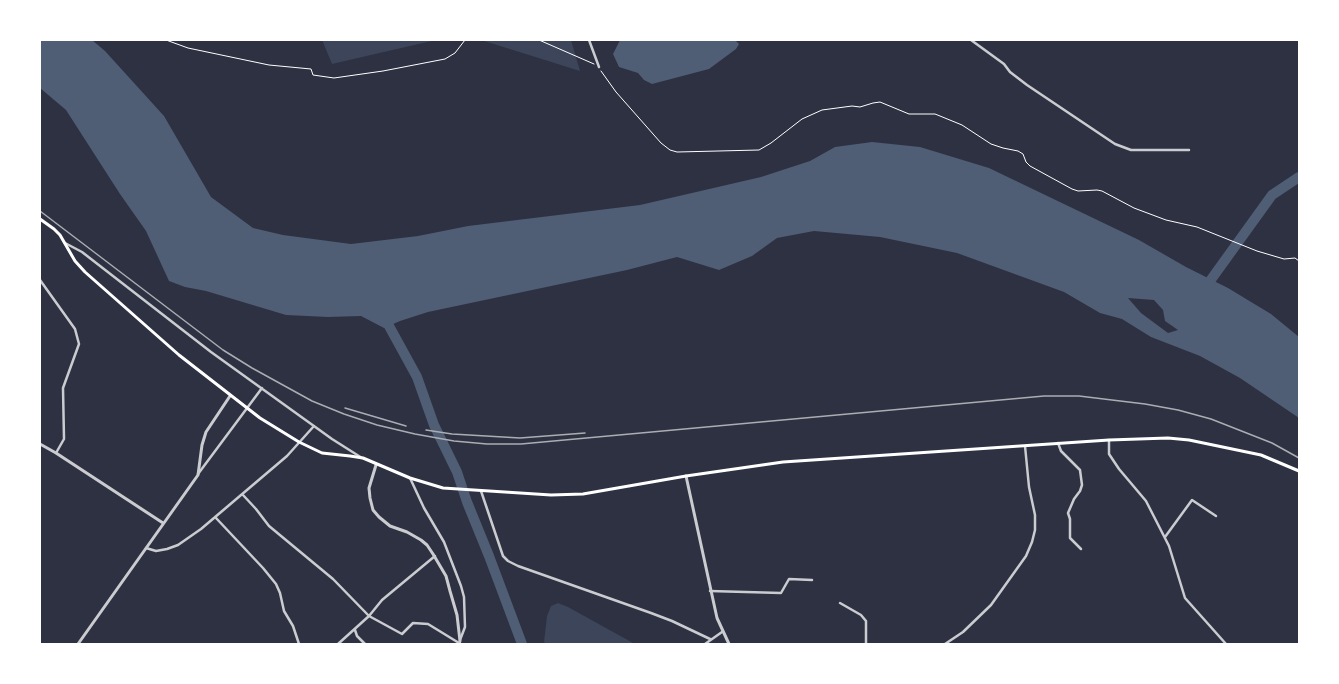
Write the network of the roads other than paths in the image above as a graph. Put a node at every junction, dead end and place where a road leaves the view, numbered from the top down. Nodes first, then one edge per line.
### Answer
1 (589, 40) edge
2 (971, 40) edge
3 (599, 67) road end
4 (1189, 150) dead end
5 (40, 219) edge
6 (65, 242) junction
7 (40, 280) edge
8 (262, 388) junction
9 (230, 396) junction
10 (247, 408) junction
11 (314, 426) junction
12 (1109, 440) junction
13 (299, 442) junction
14 (1058, 443) junction
15 (40, 445) edge
16 (1025, 446) junction
17 (56, 453) junction
18 (363, 458) junction
19 (376, 465) junction
20 (1299, 470) edge
21 (198, 475) junction
22 (686, 476) junction
23 (410, 478) junction
24 (479, 491) junction
25 (243, 495) junction
26 (1216, 516) dead end
27 (216, 518) junction
28 (163, 523) junction
29 (1165, 537) junction
30 (146, 548) junction
31 (1081, 549) dead end
32 (435, 556) junction
33 (812, 580) dead end
34 (710, 591) junction
35 (840, 604) dead end
36 (369, 616) junction
37 (355, 630) junction
38 (722, 632) junction
39 (710, 640) junction
40 (459, 643) edge
41 (78, 644) edge
42 (299, 644) edge
43 (338, 644) edge
44 (365, 644) edge
45 (705, 644) edge
46 (729, 644) edge
47 (866, 644) edge
48 (945, 644) edge
49 (1226, 644) edge

1 - 3 street
2 - 4 street
5 - 6 main road
6 - 8 street
6 - 9 main road
7 - 17 street
8 - 10 street
8 - 11 street
9 - 10 main road
9 - 21 street
10 - 13 main road
10 - 21 street
11 - 13 street
11 - 18 street
12 - 14 main road
12 - 20 main road
12 - 29 street
13 - 18 main road
13 - 25 street
14 - 16 main road
14 - 31 street
15 - 17 street
16 - 22 main road
16 - 48 street
17 - 28 street
18 - 19 main road
19 - 23 main road
19 - 32 street
21 - 28 street
22 - 24 main road
22 - 34 street
23 - 24 main road
23 - 40 street
24 - 39 street
25 - 27 street
25 - 36 street
26 - 29 street
27 - 30 street
27 - 42 street
28 - 30 street
29 - 49 street
30 - 41 street
32 - 36 street
32 - 40 street
33 - 34 street
34 - 38 street
35 - 47 street
36 - 37 street
36 - 40 street
37 - 43 street
37 - 44 street
38 - 39 street
38 - 46 street
39 - 45 street

